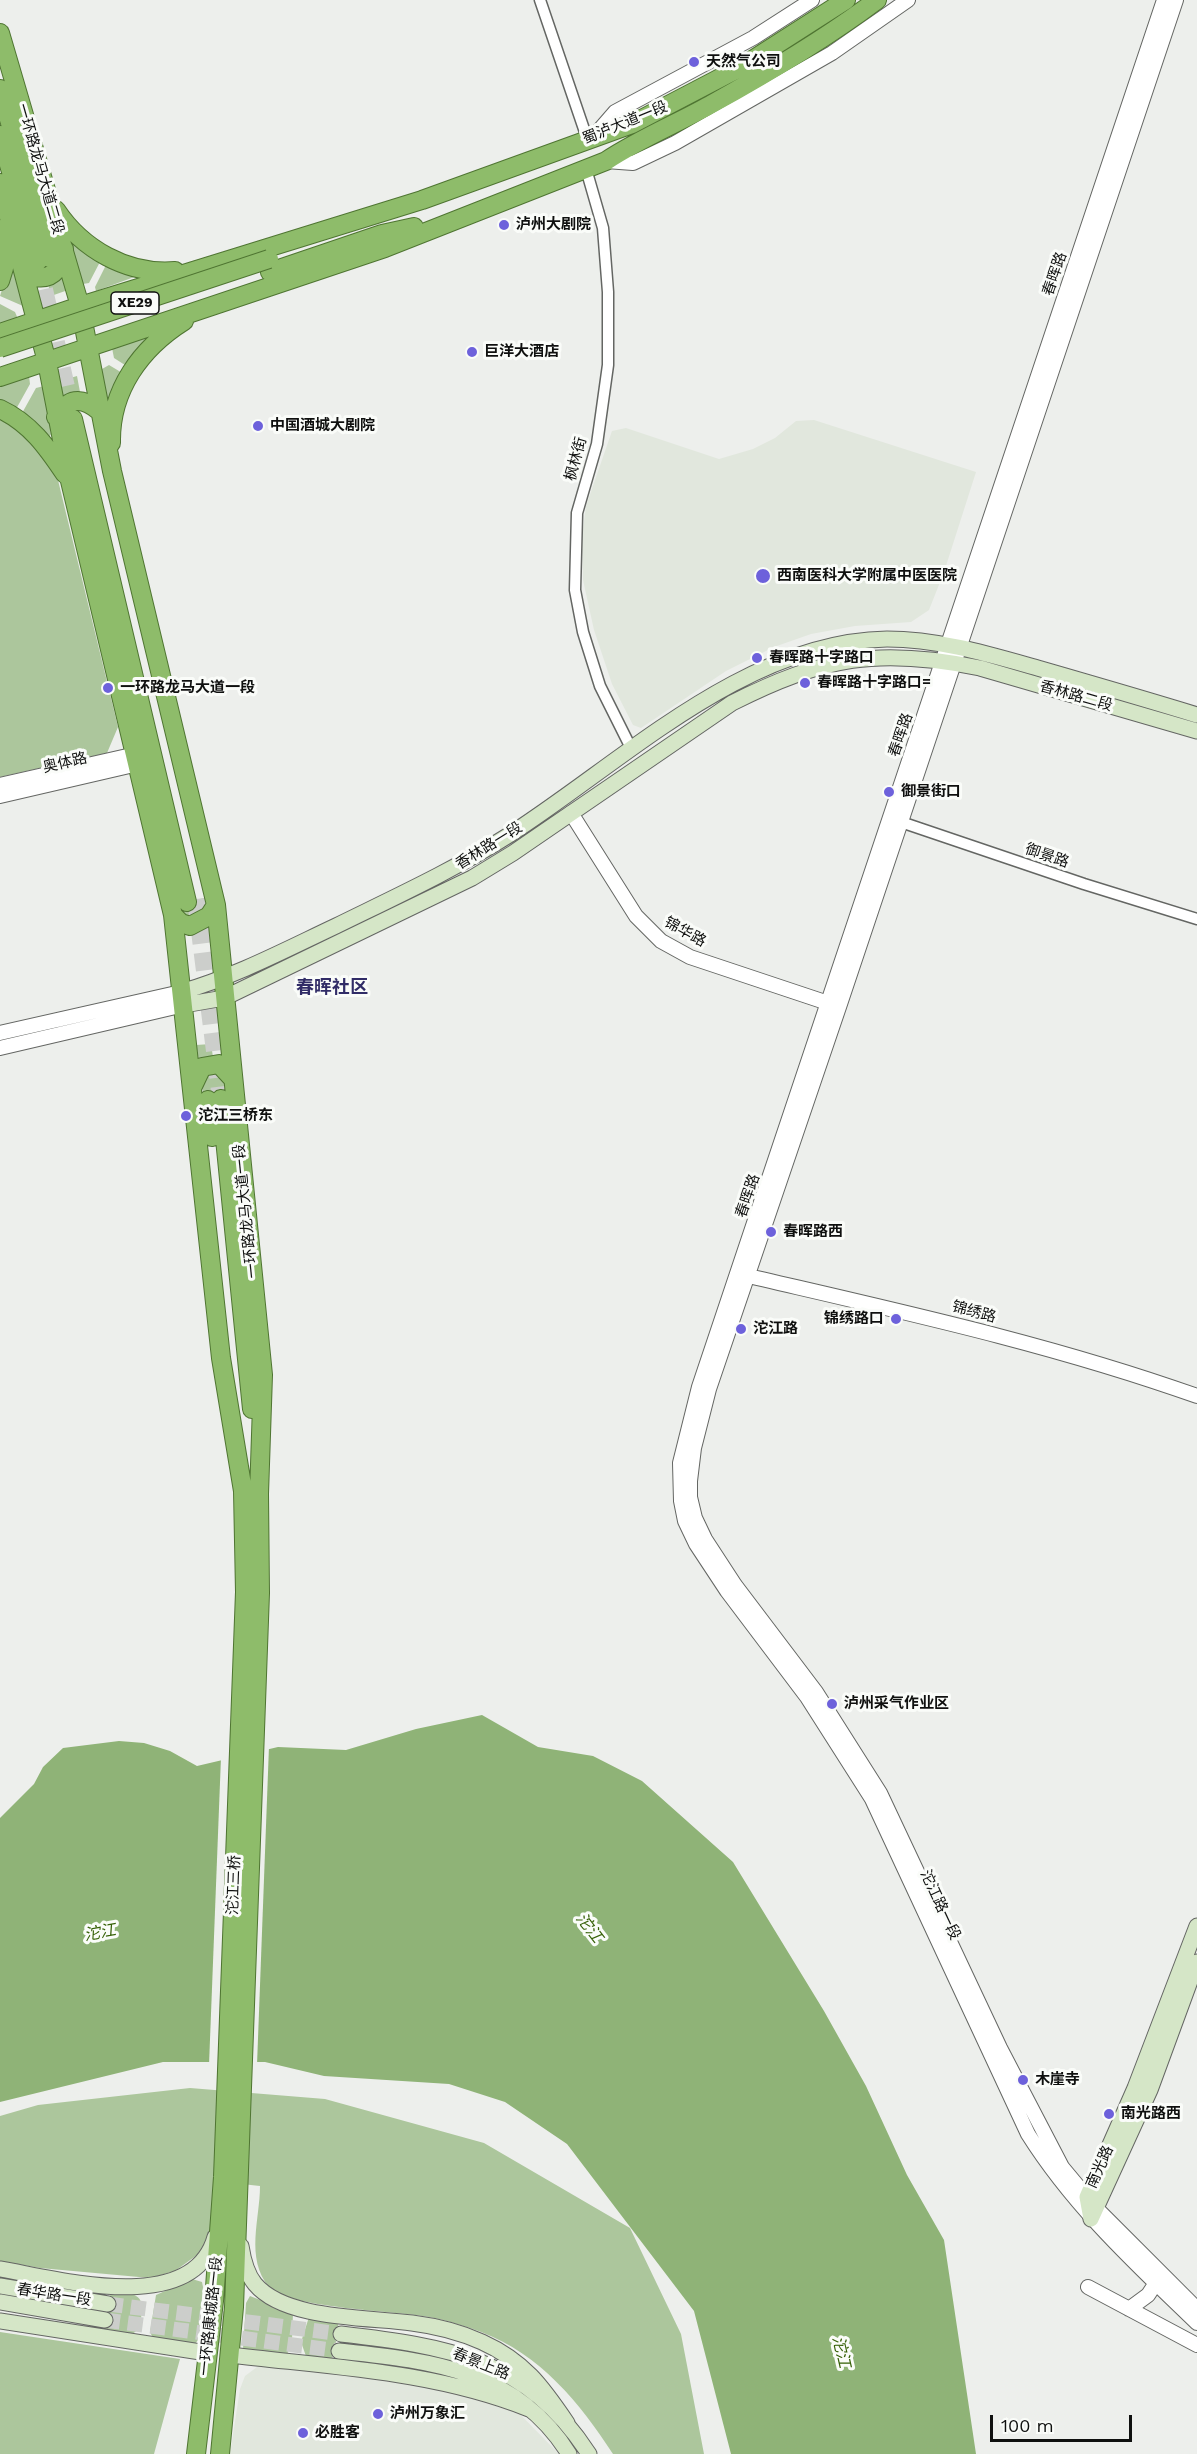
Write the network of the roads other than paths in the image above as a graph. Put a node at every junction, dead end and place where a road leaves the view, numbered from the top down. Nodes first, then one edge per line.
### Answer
1 (540, 0) edge
2 (812, 0) edge
3 (846, 0) edge
4 (877, 0) edge
5 (908, 0) edge
6 (1164, 0) edge
7 (1176, 0) edge
8 (0, 33) edge
9 (0, 89) edge
10 (0, 135) edge
11 (591, 136) junction
12 (606, 161) junction
13 (586, 169) junction
14 (0, 183) edge
15 (50, 200) junction
16 (422, 200) junction
17 (467, 215) junction
18 (43, 258) junction
19 (269, 266) junction
20 (200, 269) junction
21 (0, 281) edge
22 (80, 306) junction
23 (204, 308) junction
24 (36, 320) junction
25 (0, 333) edge
26 (0, 348) edge
27 (88, 348) junction
28 (0, 360) edge
29 (46, 362) junction
30 (0, 377) edge
31 (0, 409) edge
32 (77, 415) junction
33 (112, 471) junction
34 (70, 481) junction
35 (955, 646) junction
36 (949, 662) junction
37 (1197, 715) edge
38 (1197, 731) edge
39 (631, 748) junction
40 (137, 759) junction
41 (0, 785) edge
42 (0, 796) edge
43 (573, 811) junction
44 (895, 820) junction
45 (191, 901) tunnel mouth
46 (216, 905) junction
47 (173, 915) junction
48 (1197, 919) edge
49 (223, 989) junction
50 (183, 999) junction
51 (835, 1003) junction
52 (0, 1033) edge
53 (0, 1048) edge
54 (232, 1078) junction
55 (193, 1086) junction
56 (215, 1100) tunnel mouth
57 (743, 1275) junction
58 (1197, 1396) edge
59 (685, 1482) junction
60 (251, 1493) junction
61 (252, 1592) joint
62 (1197, 1926) edge
63 (1197, 1962) edge
64 (230, 2177) junction
65 (1091, 2208) junction
66 (0, 2269) edge
67 (1156, 2283) junction
68 (0, 2286) edge
69 (1088, 2287) dead end
70 (0, 2302) edge
71 (108, 2304) tunnel mouth
72 (1129, 2309) junction
73 (1197, 2309) edge
74 (105, 2320) tunnel mouth
75 (0, 2321) edge
76 (1197, 2323) edge
77 (341, 2334) tunnel mouth
78 (1197, 2345) edge
79 (339, 2351) tunnel mouth
80 (207, 2353) junction
81 (230, 2355) junction
82 (529, 2409) junction
83 (567, 2423) junction
84 (196, 2454) edge
85 (220, 2454) edge
86 (569, 2454) edge
87 (589, 2454) edge

1 - 11 street
2 - 11 street
3 - 11 highway, 蜀泸大道一段 / XE29
4 - 12 highway, 蜀泸大道一段 / XE29
5 - 12 street
6 - 35 street, 春晖路
7 - 35 street, 春晖路
8 - 15 highway, 一环路龙马大道二段
9 - 18 highway
10 - 18 highway
11 - 16 highway, 蜀泸大道一段 / XE29
12 - 13 highway, 蜀泸大道一段 / XE29
13 - 17 highway, 蜀泸大道一段 / XE29
13 - 39 street, 枫林街
14 - 18 highway, 一环路龙马大道二段
14 - 21 highway
15 - 18 highway, 一环路龙马大道二段
15 - 20 highway
16 - 19 highway, XE29
16 - 20 highway
17 - 19 highway, XE29
17 - 23 highway
18 - 22 highway, 一环路龙马大道二段
18 - 24 highway, 一环路龙马大道二段
19 - 26 highway, XE29, bridge
19 - 28 highway, XE29
20 - 22 highway
22 - 24 highway
22 - 27 highway, 一环路龙马大道一段
23 - 27 highway
23 - 33 highway
24 - 25 highway
24 - 29 highway, 一环路龙马大道一段
27 - 29 highway
27 - 32 highway, 一环路龙马大道一段
29 - 30 highway
29 - 32 highway, 一环路龙马大道一段
31 - 34 highway
32 - 33 highway, 一环路龙马大道一段
32 - 34 highway, 一环路龙马大道一段
32 - 45 highway
33 - 46 highway, 一环路龙马大道一段
34 - 40 highway, 一环路龙马大道一段
35 - 36 street, 春晖路
35 - 37 main road, 香林路二段
35 - 39 main road, 香林路一段
36 - 38 main road, 香林路二段
36 - 43 main road, 香林路一段
36 - 44 street, 春晖路
39 - 49 main road, 香林路一段
40 - 41 street, 奥体路
40 - 42 street, 奥体路
40 - 47 highway, 一环路龙马大道一段
43 - 49 main road, 香林路一段
43 - 51 street, 锦华路
44 - 48 street, 御景路
44 - 51 street, 春晖路
46 - 47 highway
46 - 49 highway, 一环路龙马大道一段
47 - 50 highway, 一环路龙马大道一段
49 - 50 main road, 香林路一段
49 - 54 highway, 一环路龙马大道一段
50 - 52 street, 香林路一段
50 - 53 street, 香林路一段
50 - 55 highway, 一环路龙马大道一段
51 - 57 street, 春晖路
54 - 55 highway
54 - 60 highway, 一环路龙马大道一段
55 - 60 highway, 一环路龙马大道一段
56 - 60 highway
57 - 58 street, 锦绣路
57 - 59 street, 春晖路
59 - 65 street, 沱江路一段
59 - 65 street, 沱江路一段
60 - 61 highway, 一环路龙马大道一段
61 - 64 highway, 沱江三桥
62 - 65 main road, 南光路
63 - 65 main road, 南光路
64 - 66 main road
64 - 80 highway, 一环路康城路一段
64 - 81 highway, 一环路康城路一段
64 - 83 main road
65 - 67 street, 沱江路一段
65 - 73 street, 沱江路一段
67 - 72 street
67 - 76 street, 沱江路一段
68 - 71 main road, 春华路一段
69 - 72 street
70 - 74 main road, 春华路一段
72 - 78 street
75 - 80 main road
77 - 83 main road, 春景上路
79 - 82 main road, 春景上路
80 - 84 highway, 一环路康城路一段
81 - 82 main road
81 - 85 highway, 一环路康城路一段
82 - 86 main road, 春景上路
83 - 87 main road, 春景上路

